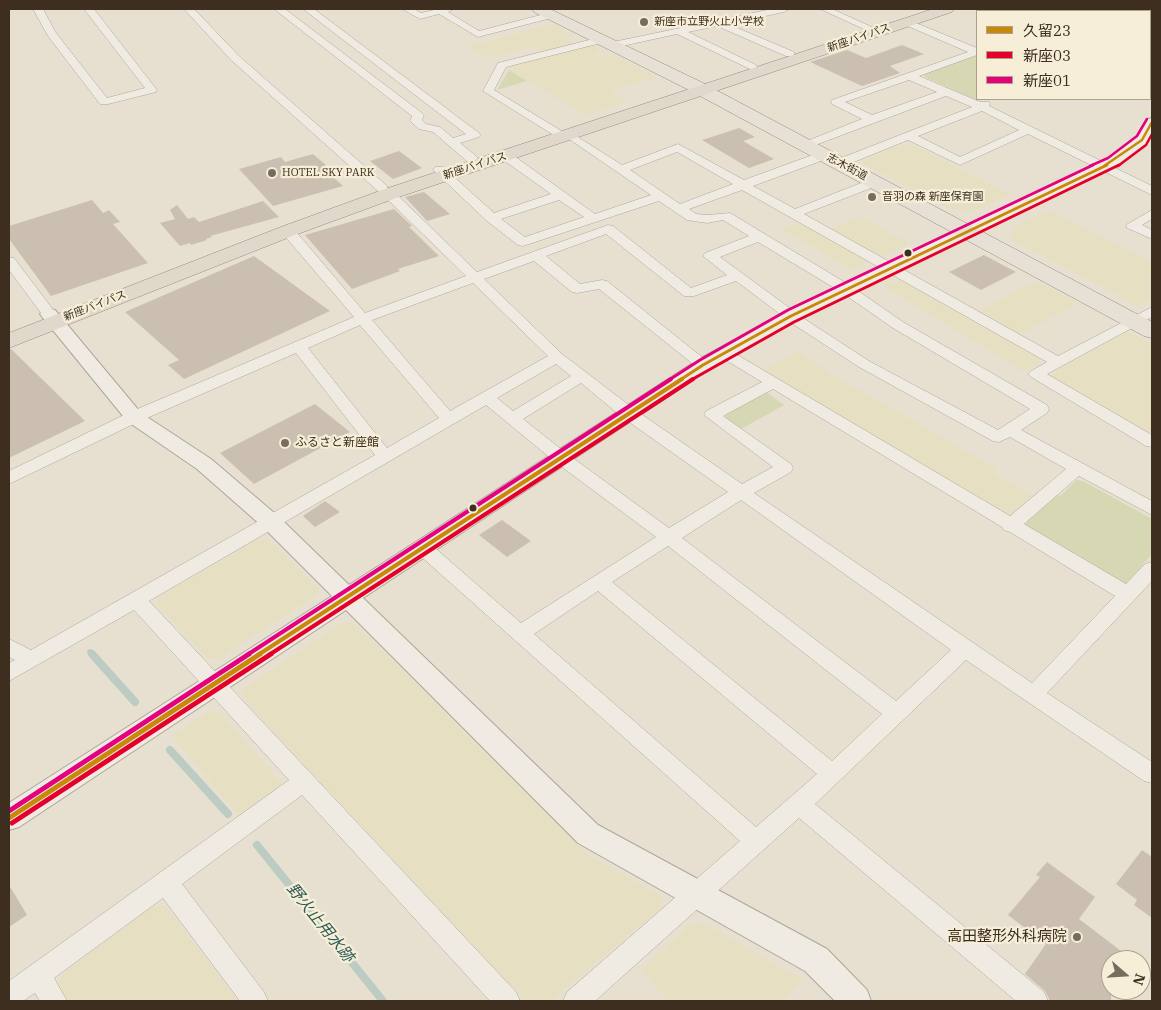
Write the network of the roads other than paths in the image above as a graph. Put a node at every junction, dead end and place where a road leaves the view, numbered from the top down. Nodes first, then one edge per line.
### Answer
1 (38, 9) edge
2 (89, 9) edge
3 (189, 9) edge
4 (279, 9) edge
5 (308, 9) edge
6 (407, 9) edge
7 (784, 9) edge
8 (824, 9) edge
9 (928, 9) edge
10 (948, 9) edge
11 (445, 10) edge
12 (546, 12) edge
13 (906, 22) junction
14 (718, 23) junction
15 (329, 25) junction
16 (869, 28) junction
17 (306, 31) junction
18 (678, 31) junction
19 (607, 42) junction
20 (976, 52) edge
21 (976, 52) edge
22 (790, 54) junction
23 (752, 67) junction
24 (909, 76) junction
25 (1151, 83) edge
26 (700, 88) junction
27 (947, 92) junction
28 (1152, 92) edge
29 (990, 100) edge
30 (982, 107) junction
31 (871, 120) junction
32 (1152, 122) edge
33 (1028, 130) junction
34 (563, 134) junction
35 (908, 136) junction
36 (1147, 141) edge
37 (451, 142) junction
38 (806, 145) junction
39 (506, 156) junction
40 (472, 159) junction
41 (833, 159) junction
42 (1104, 167) junction
43 (622, 169) junction
44 (441, 174) junction
45 (875, 182) junction
46 (744, 185) junction
47 (1152, 190) edge
48 (386, 192) junction
49 (561, 195) junction
50 (661, 196) junction
51 (680, 208) junction
52 (794, 214) junction
53 (1152, 214) edge
54 (492, 218) junction
55 (593, 218) junction
56 (288, 231) junction
57 (968, 232) junction
58 (1152, 235) edge
59 (758, 238) junction
60 (537, 256) junction
61 (9, 261) edge
62 (889, 268) junction
63 (738, 276) junction
64 (474, 278) junction
65 (846, 289) junction
66 (791, 316) junction
67 (52, 318) junction
68 (362, 319) junction
69 (1146, 321) edge
70 (9, 331) edge
71 (9, 341) edge
72 (299, 346) junction
73 (724, 353) junction
74 (556, 356) junction
75 (1058, 361) junction
76 (703, 365) junction
77 (582, 376) junction
78 (772, 383) junction
79 (487, 398) junction
80 (628, 413) junction
81 (134, 417) junction
82 (513, 418) junction
83 (449, 420) junction
84 (1011, 430) junction
85 (1152, 442) edge
86 (385, 456) junction
87 (560, 457) junction
88 (1078, 468) junction
89 (9, 478) edge
90 (741, 492) junction
91 (1152, 509) edge
92 (271, 522) junction
93 (1010, 526) junction
94 (670, 538) junction
95 (422, 547) junction
96 (1151, 574) edge
97 (599, 581) junction
98 (1127, 594) junction
99 (347, 597) junction
100 (136, 600) junction
101 (520, 632) junction
102 (9, 647) edge
103 (965, 649) junction
104 (31, 660) junction
105 (9, 673) edge
106 (213, 684) junction
107 (1033, 695) junction
108 (896, 713) junction
109 (833, 774) junction
110 (1152, 774) edge
111 (305, 781) junction
112 (798, 804) junction
113 (9, 818) edge
114 (757, 842) junction
115 (166, 882) junction
116 (696, 894) junction
117 (38, 975) junction
118 (9, 996) edge
119 (54, 1001) edge
120 (255, 1001) edge
121 (507, 1001) edge
122 (576, 1001) edge
123 (856, 1001) edge
124 (1035, 1001) edge

1 - 2 street
3 - 48 street
4 - 17 street
5 - 15 street
6 - 11 street
7 - 14 street
8 - 16 street
9 - 16 highway, 新座バイパス
10 - 13 highway, 新座バイパス
11 - 12 street
12 - 19 main road, 志木街道
13 - 20 street
13 - 26 highway, 新座バイパス
14 - 18 street
14 - 22 street
15 - 17 street
15 - 37 street
16 - 22 highway, 新座バイパス
17 - 37 street
18 - 19 street
18 - 23 street
19 - 26 main road, 志木街道
19 - 34 street
21 - 24 street
22 - 23 highway, 新座バイパス
23 - 26 highway, 新座バイパス
24 - 27 street
24 - 31 street
25 - 28 street
26 - 34 highway, 新座バイパス
26 - 38 main road, 志木街道
27 - 30 street
27 - 31 street
29 - 30 street
30 - 33 street
30 - 35 street
31 - 38 street
32 - 36 street
33 - 35 street
33 - 42 street
34 - 39 highway, 新座バイパス
34 - 40 highway, 新座バイパス
34 - 43 street
35 - 41 street
36 - 42 street
37 - 40 street
38 - 41 main road, 志木街道
39 - 44 highway, 新座バイパス
39 - 49 street
40 - 44 highway, 新座バイパス
41 - 45 main road, 志木街道
41 - 46 street
42 - 47 street
42 - 57 street
43 - 46 street
43 - 50 street
44 - 48 highway, 新座バイパス
44 - 54 street
45 - 52 street
45 - 57 main road, 志木街道
46 - 51 street
46 - 52 street
48 - 56 highway, 新座バイパス
48 - 64 street
48 - 67 highway, 新座バイパス
49 - 54 street
49 - 55 street
50 - 51 street
50 - 55 street
51 - 59 street
52 - 62 street
53 - 58 street
54 - 55 street
56 - 67 highway, 新座バイパス
56 - 68 street
57 - 62 street
57 - 69 main road, 志木街道
59 - 63 street
59 - 65 street
60 - 63 street
60 - 64 street
60 - 76 street
61 - 67 street
62 - 65 street
62 - 75 street
63 - 66 street
64 - 68 street
64 - 74 street
65 - 66 street
65 - 84 street
66 - 73 street
66 - 84 street
67 - 70 highway, 新座バイパス
67 - 71 highway, 新座バイパス
67 - 81 street
68 - 72 street
68 - 83 street
69 - 75 street
72 - 81 street
72 - 86 street
73 - 76 street
73 - 78 street
74 - 77 street
74 - 79 street
75 - 85 street
76 - 80 street
77 - 80 street
77 - 82 street
78 - 90 street
78 - 93 street
79 - 82 street
79 - 83 street
80 - 87 street
80 - 90 street
81 - 89 street
81 - 92 street
82 - 87 street
83 - 86 street
84 - 88 street
86 - 92 street
87 - 94 street
87 - 95 street
88 - 91 street
88 - 93 street
90 - 94 street
90 - 103 street
92 - 99 street
92 - 100 street
93 - 98 street
94 - 97 street
94 - 108 street
95 - 99 street
95 - 101 street
96 - 98 street
97 - 101 street
97 - 109 street
98 - 107 street
99 - 106 street
99 - 116 street
100 - 104 street
100 - 106 street
101 - 114 street
102 - 104 street
103 - 107 street
103 - 108 street
104 - 105 street
106 - 111 street
106 - 113 street
107 - 110 street
108 - 109 street
109 - 112 street
111 - 115 street
111 - 121 street
112 - 114 street
112 - 124 street
114 - 116 street
115 - 117 street
115 - 120 street
116 - 122 street
116 - 123 street
117 - 118 street
117 - 119 street

